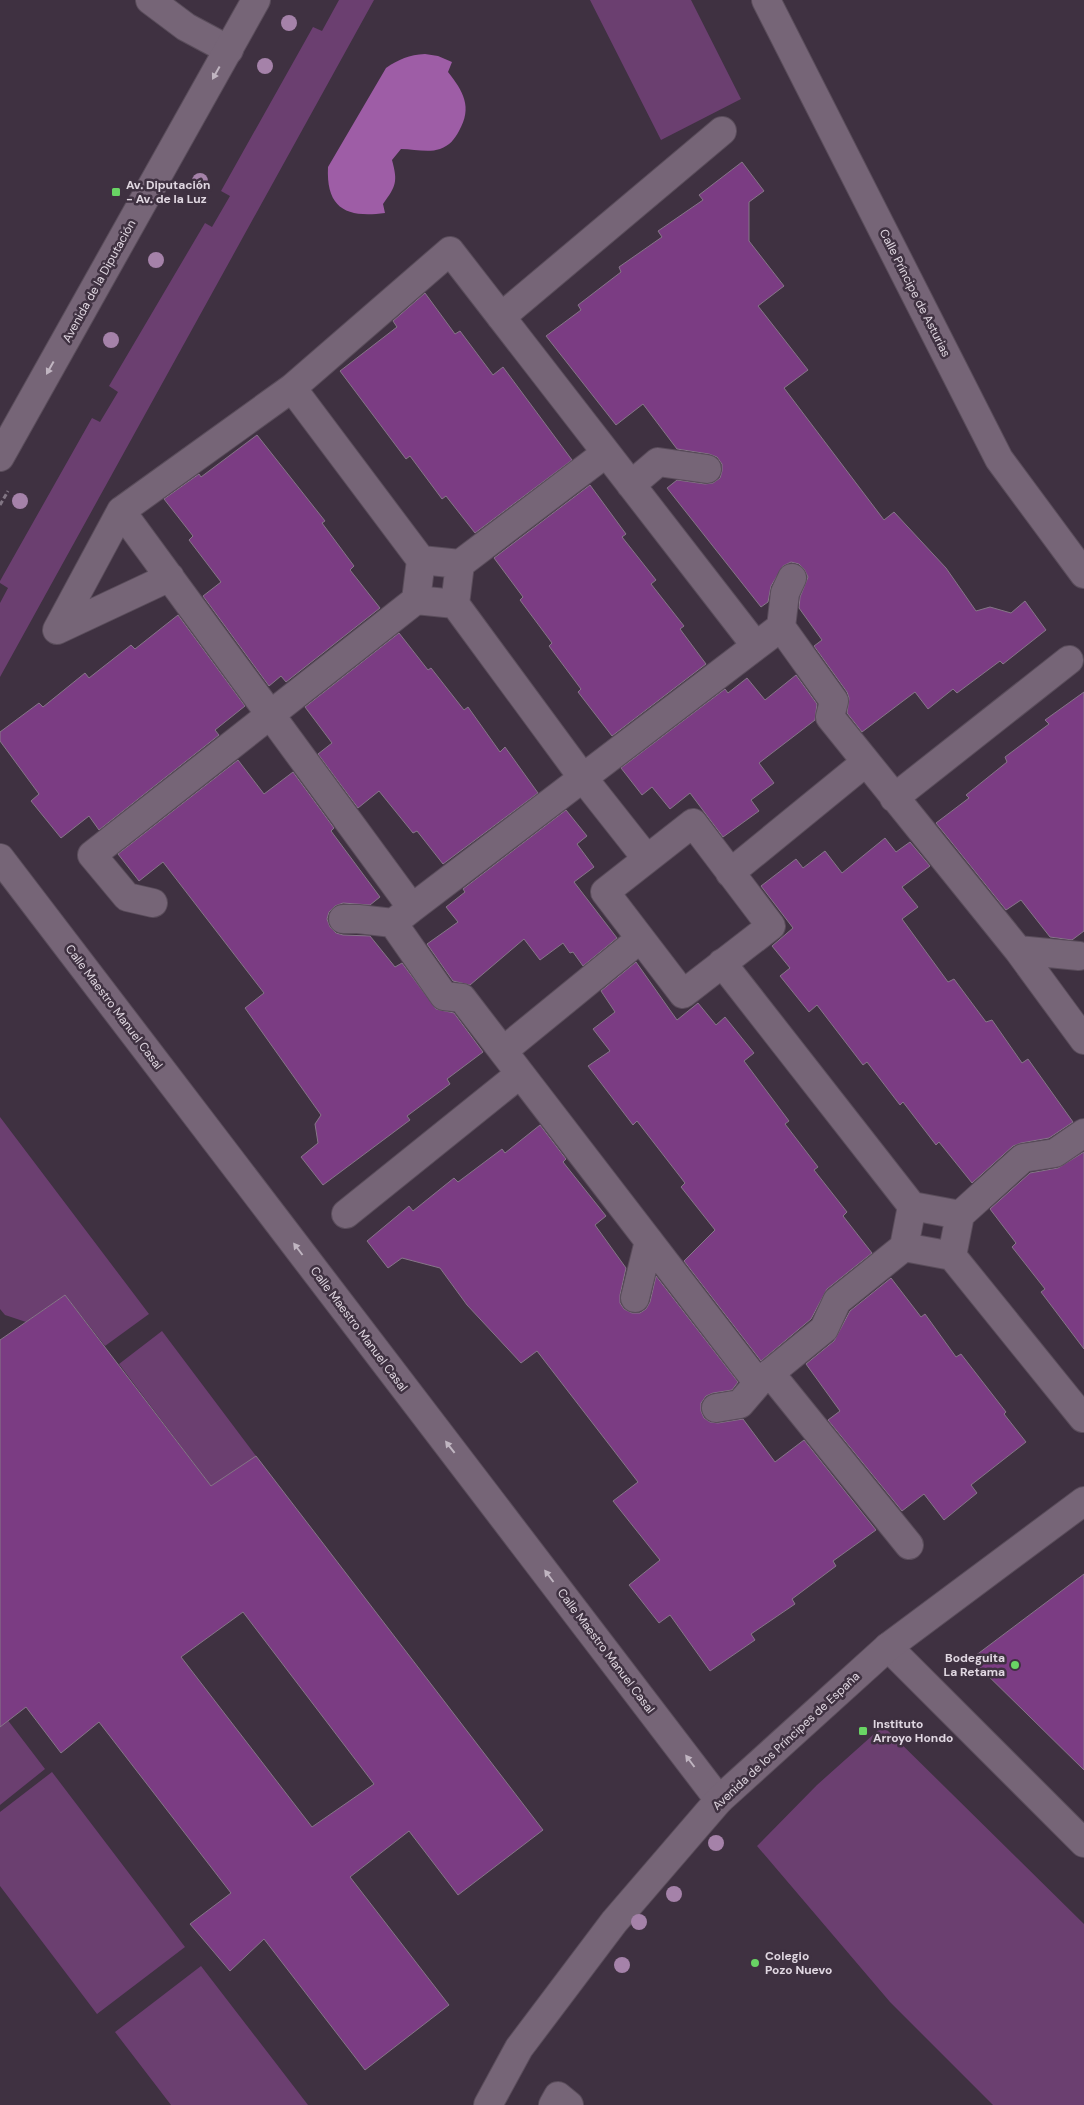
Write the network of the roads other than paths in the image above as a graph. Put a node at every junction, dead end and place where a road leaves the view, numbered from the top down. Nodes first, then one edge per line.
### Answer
1 (150, 0) edge
2 (256, 0) edge
3 (766, 0) edge
4 (229, 50) junction
5 (722, 131) dead end
6 (501, 316) junction
7 (292, 388) junction
8 (606, 453) junction
9 (0, 457) edge
10 (707, 469) dead end
11 (631, 485) junction
12 (121, 511) junction
13 (421, 560) junction
14 (460, 564) junction
15 (1084, 574) edge
16 (170, 577) junction
17 (792, 578) dead end
18 (416, 600) junction
19 (455, 604) junction
20 (780, 627) junction
21 (756, 646) junction
22 (1069, 660) dead end
23 (270, 714) junction
24 (866, 762) junction
25 (583, 778) junction
26 (894, 798) junction
27 (0, 858) edge
28 (647, 859) junction
29 (730, 872) junction
30 (153, 902) dead end
31 (402, 915) junction
32 (343, 919) dead end
33 (640, 939) junction
34 (1018, 950) junction
35 (1079, 956) dead end
36 (722, 963) junction
37 (1084, 1040) edge
38 (502, 1051) junction
39 (520, 1074) junction
40 (1084, 1134) edge
41 (912, 1206) junction
42 (346, 1214) dead end
43 (960, 1215) junction
44 (648, 1241) junction
45 (904, 1248) junction
46 (952, 1256) junction
47 (635, 1298) dead end
48 (764, 1378) junction
49 (716, 1408) dead end
50 (1083, 1418) edge
51 (1084, 1501) edge
52 (909, 1545) dead end
53 (888, 1647) junction
54 (720, 1800) junction
55 (1084, 1843) edge
56 (488, 2105) edge
57 (553, 2105) edge
58 (569, 2105) edge

1 - 4 street
2 - 4 street, Avenida de la Diputación
3 - 15 street, Calle Príncipe de Asturias
4 -> 9 street, Avenida de la Diputación
5 - 6 street
6 - 7 street
6 - 8 street
7 - 12 street
7 - 13 street
8 - 11 street
8 - 14 street
10 - 11 street
11 - 21 street
12 - 16 street
12 - 16 street
13 - 14 street
13 - 18 street
14 - 19 street
16 - 23 street
17 - 20 street
18 - 19 street
18 - 23 street
19 - 25 street
20 - 21 street
20 - 24 street
21 - 25 street
22 - 26 street
23 - 30 street
23 - 31 street
24 - 26 street
24 - 29 street
25 - 28 street
25 - 31 street
26 - 34 street
54 -> 27 street, Calle Maestro Manuel Casal
28 - 29 street
28 - 33 street
29 - 36 street
31 - 32 street
31 - 38 street
33 - 36 street
33 - 38 street
34 - 35 street
34 - 37 street
36 - 41 street
38 - 39 street
39 - 42 street
39 - 44 street
40 - 43 street
41 - 43 street
41 - 45 street
43 - 46 street
44 - 47 street
44 - 48 street
45 - 46 street
45 - 48 street
46 - 50 street
48 - 49 street
48 - 52 street
51 - 53 street, Avenida de los Príncipes de España
53 - 54 street, Avenida de los Príncipes de España
53 - 55 street
54 - 56 street, Avenida de los Príncipes de España
57 - 58 street

